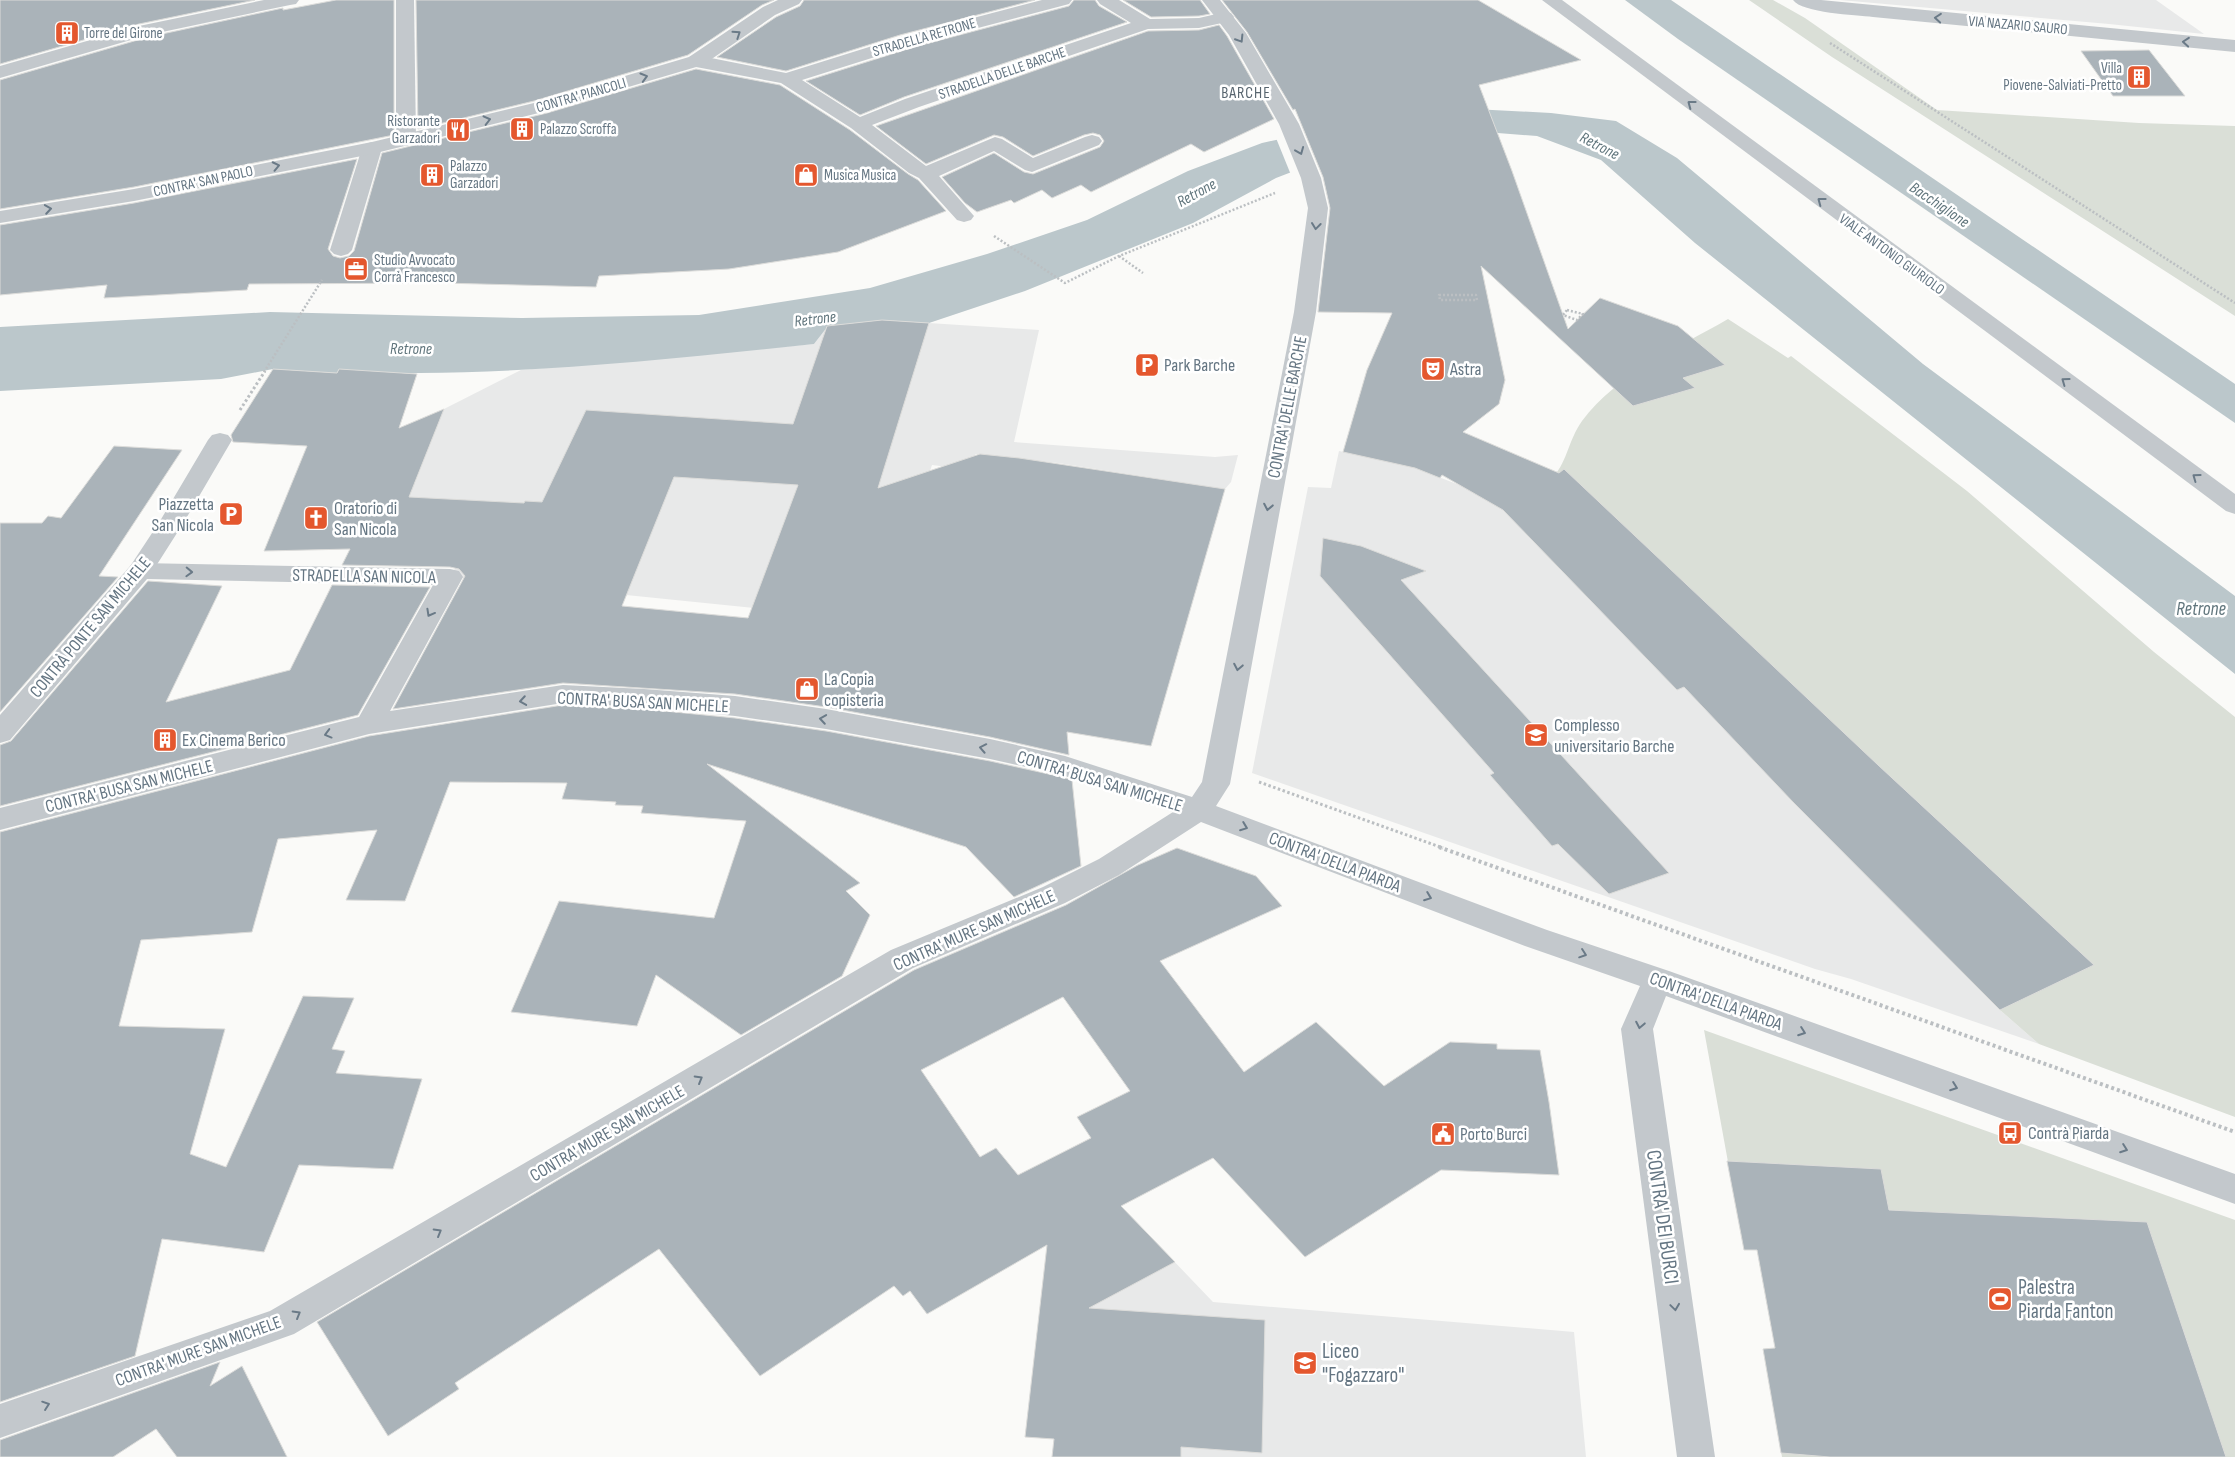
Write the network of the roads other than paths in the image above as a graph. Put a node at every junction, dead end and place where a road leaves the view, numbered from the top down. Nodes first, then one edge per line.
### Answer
1 (290, 0) edge
2 (405, 0) edge
3 (789, 0) edge
4 (1063, 0) edge
5 (1106, 0) edge
6 (1211, 0) edge
7 (1551, 0) edge
8 (1802, 0) edge
9 (1225, 16) junction
10 (1146, 24) junction
11 (2235, 46) edge
12 (696, 61) junction
13 (0, 72) edge
14 (786, 79) junction
15 (858, 124) junction
16 (976, 129) dead end
17 (406, 140) junction
18 (1092, 142) dead end
19 (995, 143) junction
20 (372, 148) junction
21 (926, 174) junction
22 (964, 216) road end
23 (0, 217) edge
24 (341, 250) road end
25 (220, 440) road end
26 (2235, 506) edge
27 (140, 571) junction
28 (369, 724) junction
29 (0, 733) edge
30 (1198, 810) junction
31 (0, 819) edge
32 (1658, 980) junction
33 (2235, 1189) edge
34 (0, 1421) edge
35 (1696, 1457) edge

1 - 13 street
2 - 17 street
12 -> 3 street
4 - 14 street, STRADELLA RETRONE
5 - 10 street
6 - 9 street, CONTRA' DELLE BARCHE
26 -> 7 street, VIALE ANTONIO GIURIOLO
11 -> 8 street, VIA NAZARIO SAURO
9 - 10 street
9 -> 30 street, CONTRA' DELLE BARCHE
10 - 15 street, STRADELLA DELLE BARCHE
12 - 14 street
17 -> 12 street, CONTRA' PIANCOLI
14 - 15 street
15 - 21 street
16 - 19 street
17 - 20 street, CONTRA' SAN PAOLO
18 - 19 street
19 - 21 street
23 -> 20 street, CONTRA' SAN PAOLO
20 - 24 street
21 - 22 street
25 - 27 street, CONTRÀ PONTE SAN MICHELE
27 -> 28 street, STRADELLA SAN NICOLA
27 - 29 street, CONTRÀ PONTE SAN MICHELE
30 -> 28 street, CONTRA' BUSA SAN MICHELE
28 -> 31 street, CONTRA' BUSA SAN MICHELE
30 -> 32 street, CONTRA' DELLA PIARDA
34 -> 30 street, CONTRA' MURE SAN MICHELE
32 -> 33 street, CONTRA' DELLA PIARDA
32 -> 35 street, CONTRA' DEI BURCI

